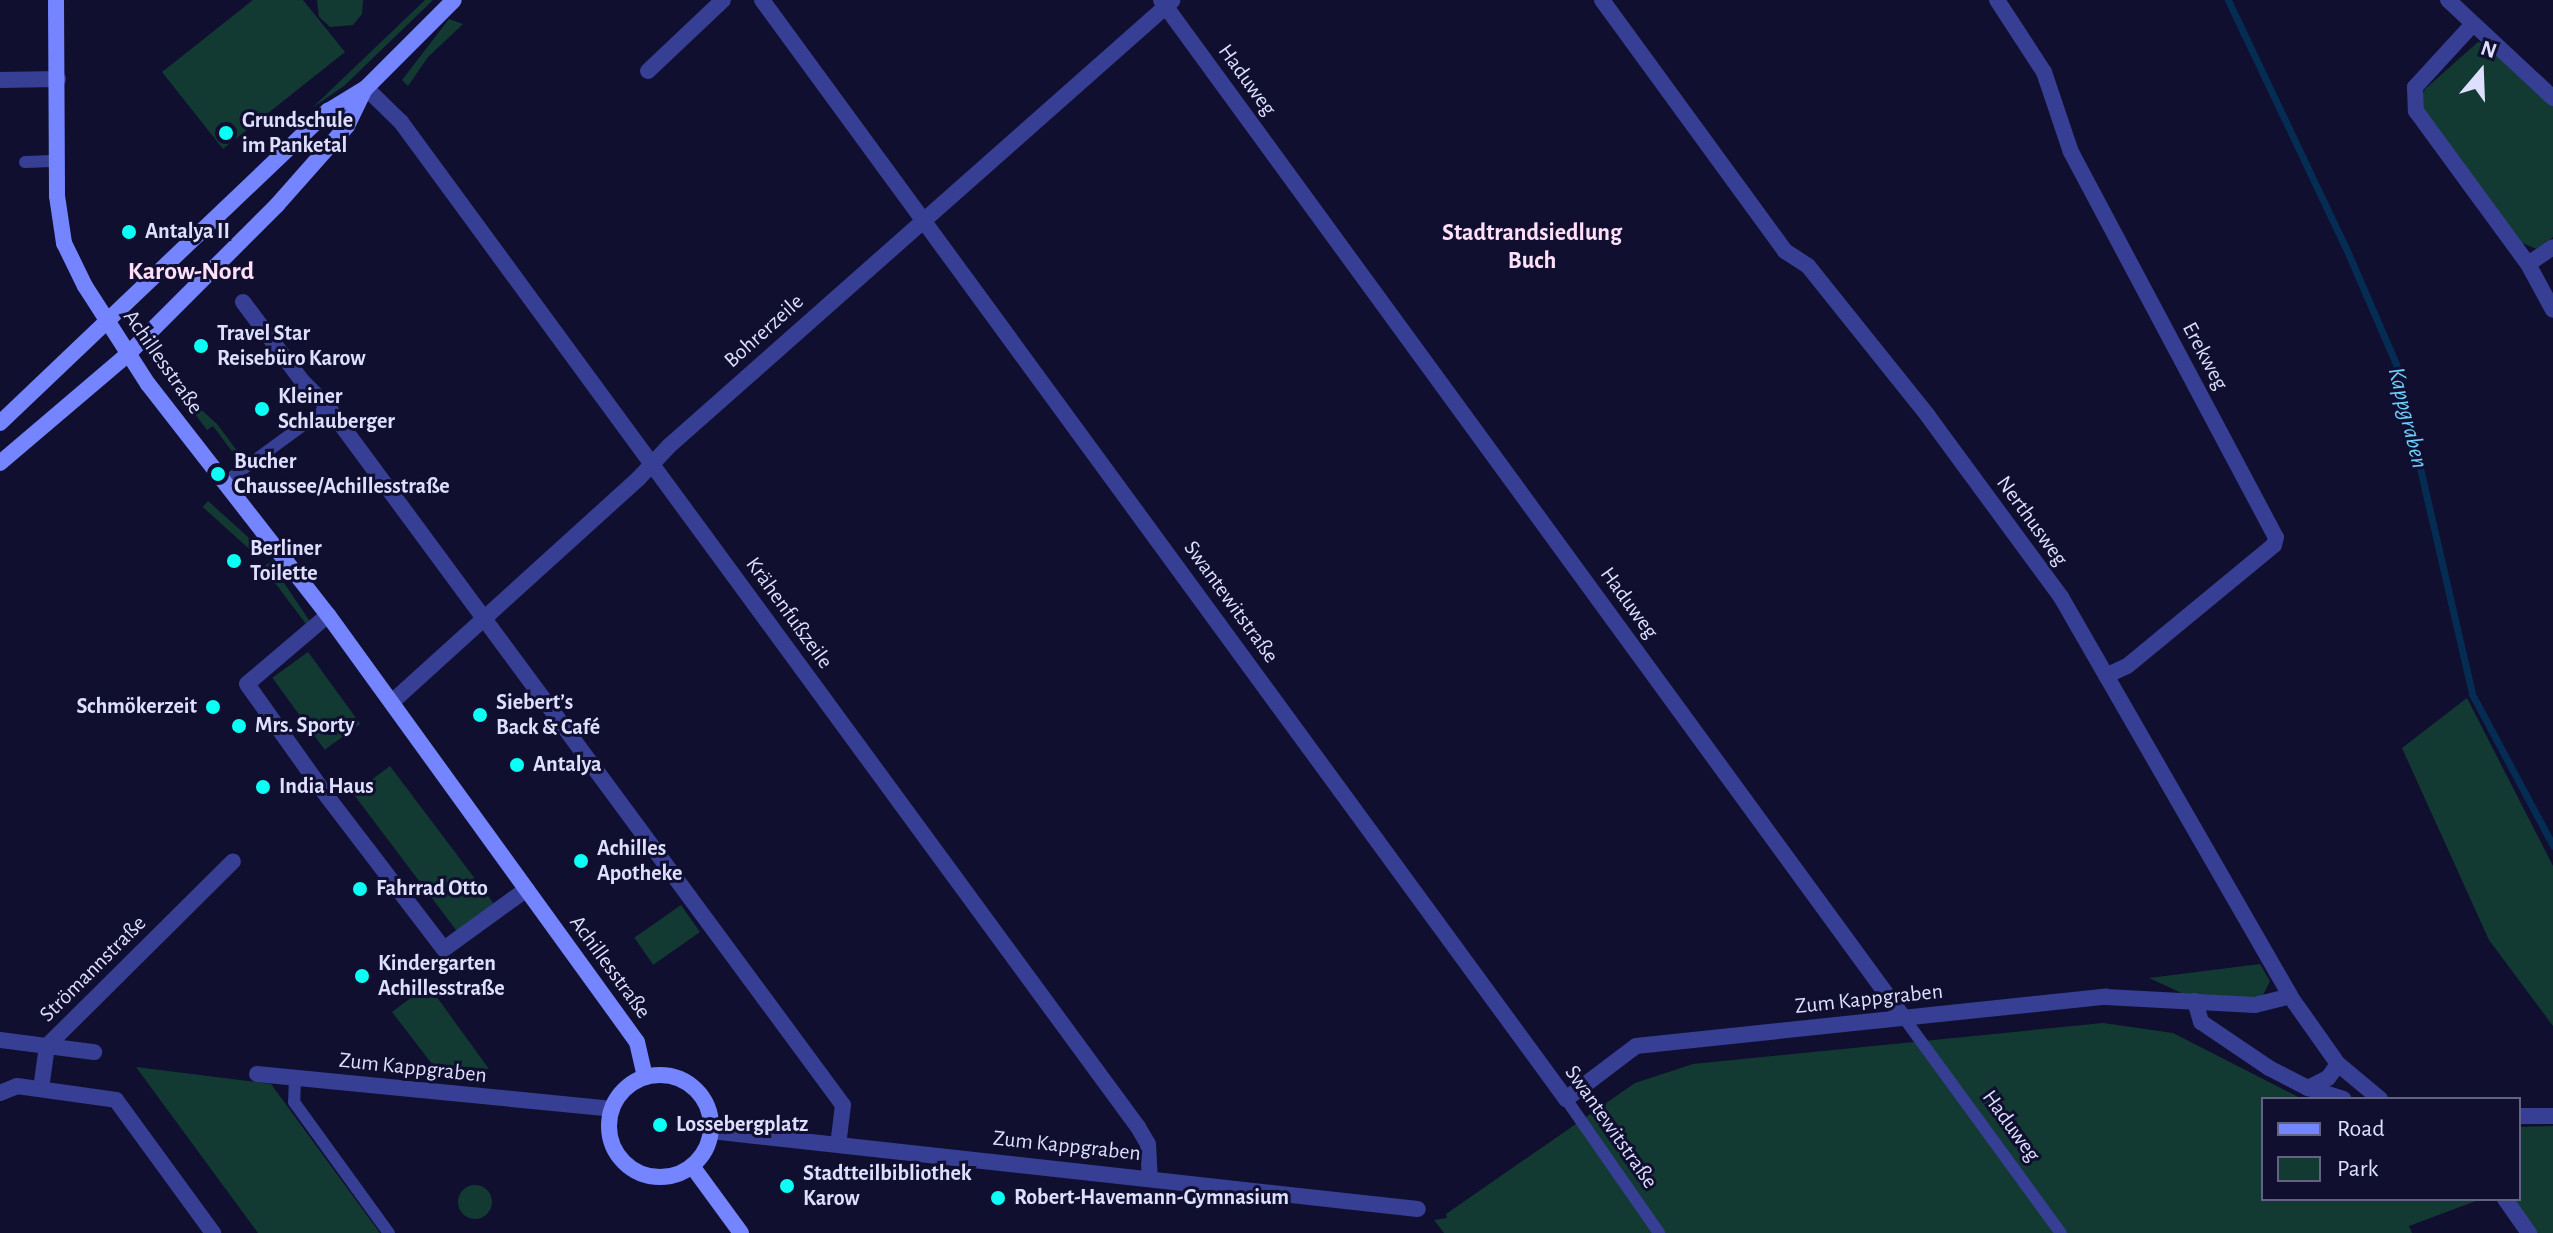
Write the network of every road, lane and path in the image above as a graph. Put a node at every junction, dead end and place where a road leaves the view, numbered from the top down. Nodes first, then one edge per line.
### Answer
1 (56, 0) edge
2 (454, 0) edge
3 (723, 0) edge
4 (762, 0) edge
5 (1602, 0) edge
6 (1997, 0) edge
7 (2448, 0) edge
8 (1167, 2) edge
9 (2473, 24) junction
10 (648, 71) dead end
11 (58, 79) junction
12 (0, 80) edge
13 (366, 88) junction
14 (2553, 98) edge
15 (58, 161) junction
16 (25, 162) dead end
17 (923, 218) junction
18 (2553, 247) edge
19 (2528, 264) junction
20 (243, 302) dead end
21 (2553, 310) edge
22 (108, 321) junction
23 (128, 354) junction
24 (328, 407) junction
25 (3, 414) edge
26 (0, 463) edge
27 (652, 465) junction
28 (224, 483) junction
29 (328, 615) junction
30 (484, 616) junction
31 (2106, 676) junction
32 (392, 702) junction
33 (233, 861) dead end
34 (527, 889) junction
35 (2290, 996) junction
36 (2195, 1001) junction
37 (1904, 1018) junction
38 (0, 1040) edge
39 (47, 1046) junction
40 (94, 1052) dead end
41 (2338, 1064) junction
42 (257, 1074) dead end
43 (645, 1077) junction
44 (295, 1078) junction
45 (2308, 1088) junction
46 (41, 1089) junction
47 (0, 1093) edge
48 (2337, 1097) edge
49 (2378, 1097) edge
50 (1566, 1099) junction
51 (612, 1109) junction
52 (2521, 1116) edge
53 (2553, 1116) edge
54 (711, 1131) junction
55 (838, 1143) junction
56 (692, 1166) junction
57 (1150, 1178) junction
58 (2506, 1201) edge
59 (1418, 1209) dead end
60 (213, 1233) edge
61 (389, 1233) edge
62 (741, 1233) edge
63 (1659, 1233) edge
64 (2061, 1233) edge
65 (2529, 1233) edge

1 - 11 street, Achillesstraße
2 - 13 street
3 - 10 street
4 - 17 street, Swantewitstraße
5 - 31 street, Nerthusweg
6 - 31 street, Erekweg
7 - 9 street
8 - 17 street, Bohrerzeile
8 - 37 street, Haduweg
9 - 14 street
9 - 19 street
11 - 12 street
11 - 15 street, Achillesstraße
13 - 22 street
13 - 23 street
13 - 27 street, Krähenfußzeile
15 - 16 lane
15 - 22 street, Achillesstraße
17 - 27 street, Bohrerzeile
17 - 50 street, Swantewitstraße
18 - 19 street
19 - 21 street
20 - 24 street
22 - 23 street, Achillesstraße
22 - 25 street
23 - 26 street
23 - 28 street, Achillesstraße
24 - 28 lane
24 - 30 street
27 - 30 street, Bohrerzeile
27 - 57 street, Krähenfußzeile
28 - 29 street, Achillesstraße
29 - 32 street, Achillesstraße
29 - 34 street
30 - 32 street, Bohrerzeile
30 - 55 street
31 - 35 street, Nerthusweg
32 - 34 street, Achillesstraße
33 - 39 street, Strömannstraße
34 - 43 street, Achillesstraße
35 - 36 street, Zum Kappgraben
35 - 41 street, Nerthusweg
36 - 37 street, Zum Kappgraben
36 - 45 street
37 - 50 street, Zum Kappgraben
37 - 64 lane, Haduweg
38 - 39 street
39 - 40 street
39 - 46 street, Strömannstraße
41 - 45 street
41 - 49 street, Nerthusweg
42 - 44 street, Zum Kappgraben
43 - 51 street
43 - 54 street
44 - 51 street, Zum Kappgraben
44 - 61 lane
45 - 48 street
46 - 47 street
46 - 60 street
50 - 63 lane, Swantewitstraße
51 - 56 street
52 - 53 street
54 - 55 street, Zum Kappgraben
54 - 56 street
55 - 57 street, Zum Kappgraben
56 - 62 street
57 - 59 street, Zum Kappgraben
58 - 65 street

